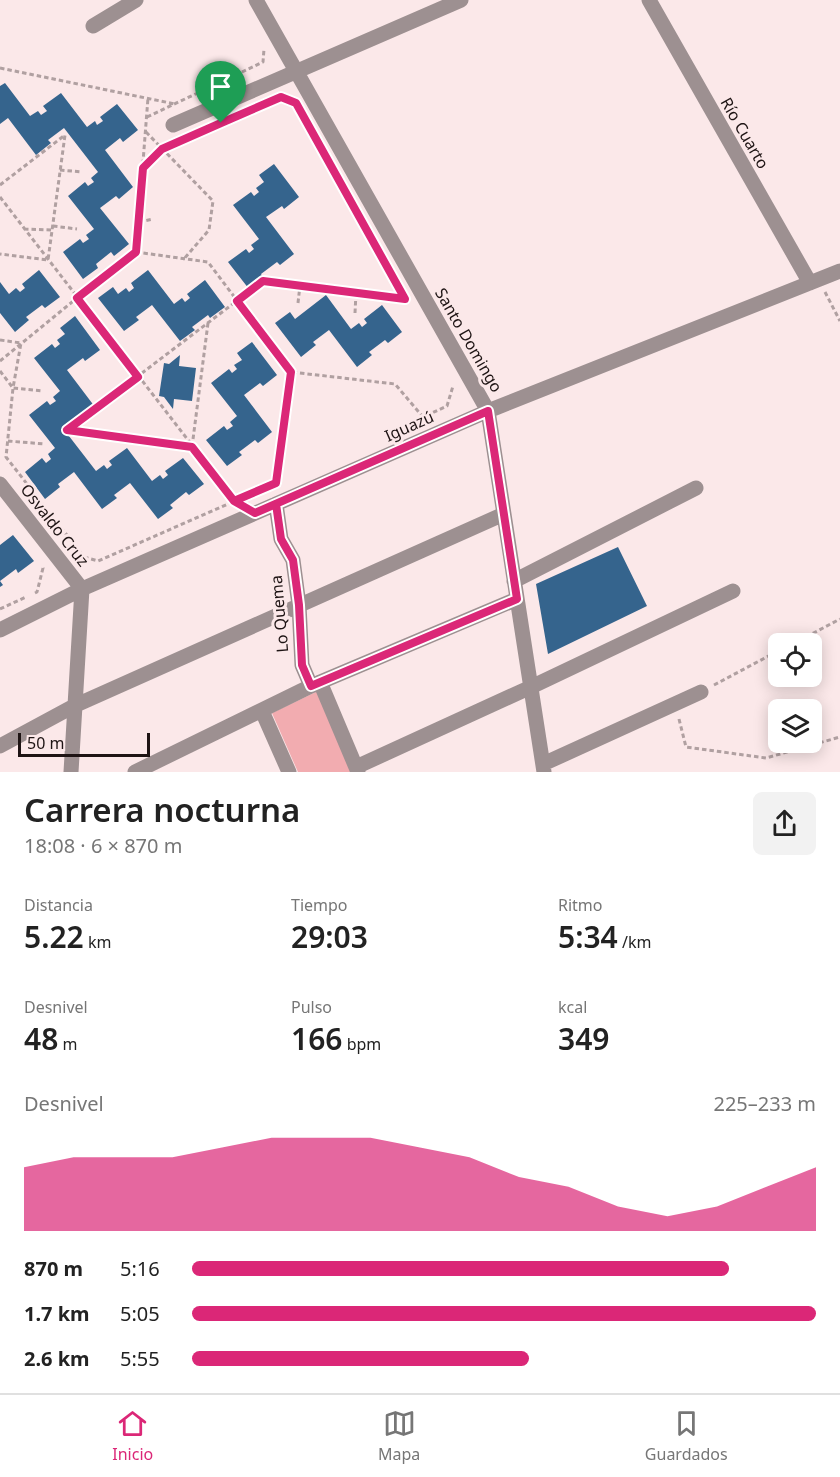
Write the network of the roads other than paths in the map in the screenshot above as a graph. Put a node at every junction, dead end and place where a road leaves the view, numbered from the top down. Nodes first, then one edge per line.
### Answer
1 (136, 0) edge
2 (256, 0) edge
3 (461, 0) edge
4 (649, 0) edge
5 (93, 26) dead end
6 (296, 73) junction
7 (173, 125) dead end
8 (840, 271) edge
9 (815, 281) junction
10 (488, 411) junction
11 (0, 484) edge
12 (696, 488) dead end
13 (276, 504) junction
14 (504, 514) junction
15 (514, 581) junction
16 (82, 589) junction
17 (733, 591) dead end
18 (517, 599) junction
19 (299, 605) junction
20 (0, 630) edge
21 (315, 684) junction
22 (531, 687) junction
23 (701, 692) road end
24 (74, 706) junction
25 (262, 711) junction
26 (0, 746) edge
27 (544, 768) edge
28 (357, 770) edge
29 (71, 772) edge
30 (135, 772) edge
31 (289, 772) edge

1 - 5 street
2 - 6 street, Santo Domingo
3 - 6 street
4 - 9 street, Río Cuarto
6 - 7 street
6 - 10 street, Santo Domingo
8 - 9 street, Iguazú
9 - 10 street, Iguazú
10 - 13 street, Iguazú
10 - 14 street, Santo Domingo
11 - 16 street, Osvaldo Cruz
12 - 15 street
13 - 16 street, Iguazú
13 - 19 street, Lo Quema
14 - 15 street, Santo Domingo
14 - 19 street
15 - 18 street, Santo Domingo
16 - 20 street, Iguazú
16 - 24 street
17 - 22 street
18 - 21 street
18 - 22 street, Santo Domingo
19 - 21 street, Lo Quema
19 - 24 street
21 - 25 street
21 - 28 street, Lo Quema
22 - 27 street, Santo Domingo
22 - 28 street
23 - 27 street
24 - 26 street
24 - 29 street
25 - 30 street
25 - 31 street

